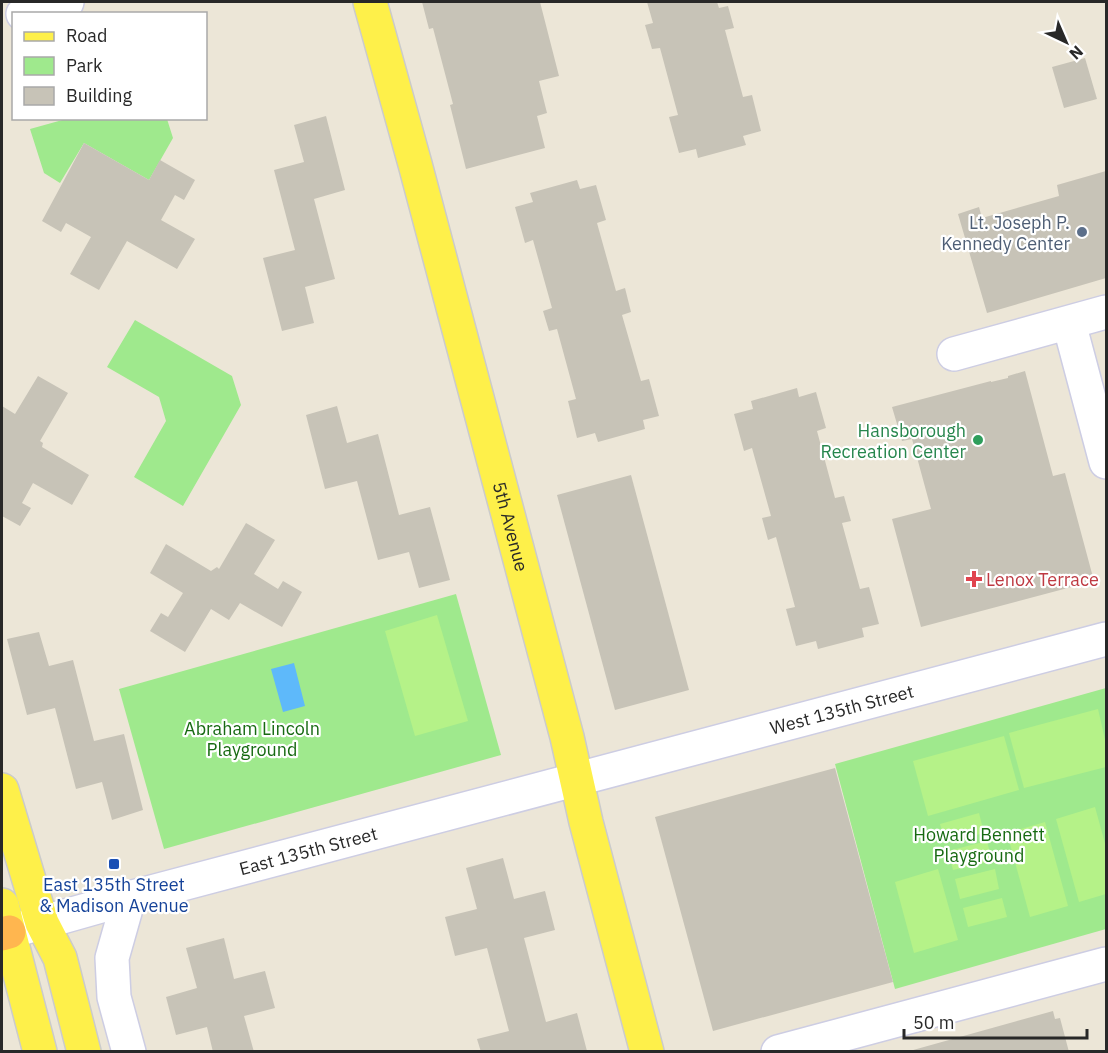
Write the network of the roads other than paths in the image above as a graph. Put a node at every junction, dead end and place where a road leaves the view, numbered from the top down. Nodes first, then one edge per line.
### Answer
1 (67, 2) edge
2 (370, 2) edge
3 (30, 12) edge
4 (1107, 312) edge
5 (1069, 323) junction
6 (954, 354) dead end
7 (1107, 462) edge
8 (1107, 639) edge
9 (577, 780) junction
10 (2, 790) edge
11 (129, 898) junction
12 (2, 899) edge
13 (42, 922) junction
14 (4, 923) edge
15 (1107, 964) edge
16 (10, 972) edge
17 (40, 1052) edge
18 (84, 1052) edge
19 (129, 1052) edge
20 (647, 1052) edge
21 (778, 1052) edge

1 - 3 street
2 - 9 main road, 5th Avenue
4 - 5 street
5 - 6 street
5 - 7 street
8 - 9 street, West 135th Street
9 - 11 street, East 135th Street
9 - 20 main road, 5th Avenue
10 - 13 main road
11 - 13 street, East 135th Street
11 - 19 street
12 - 13 street
13 - 14 street, East 135th Street
13 - 18 main road
14 - 16 main road
15 - 21 street
16 - 17 main road

